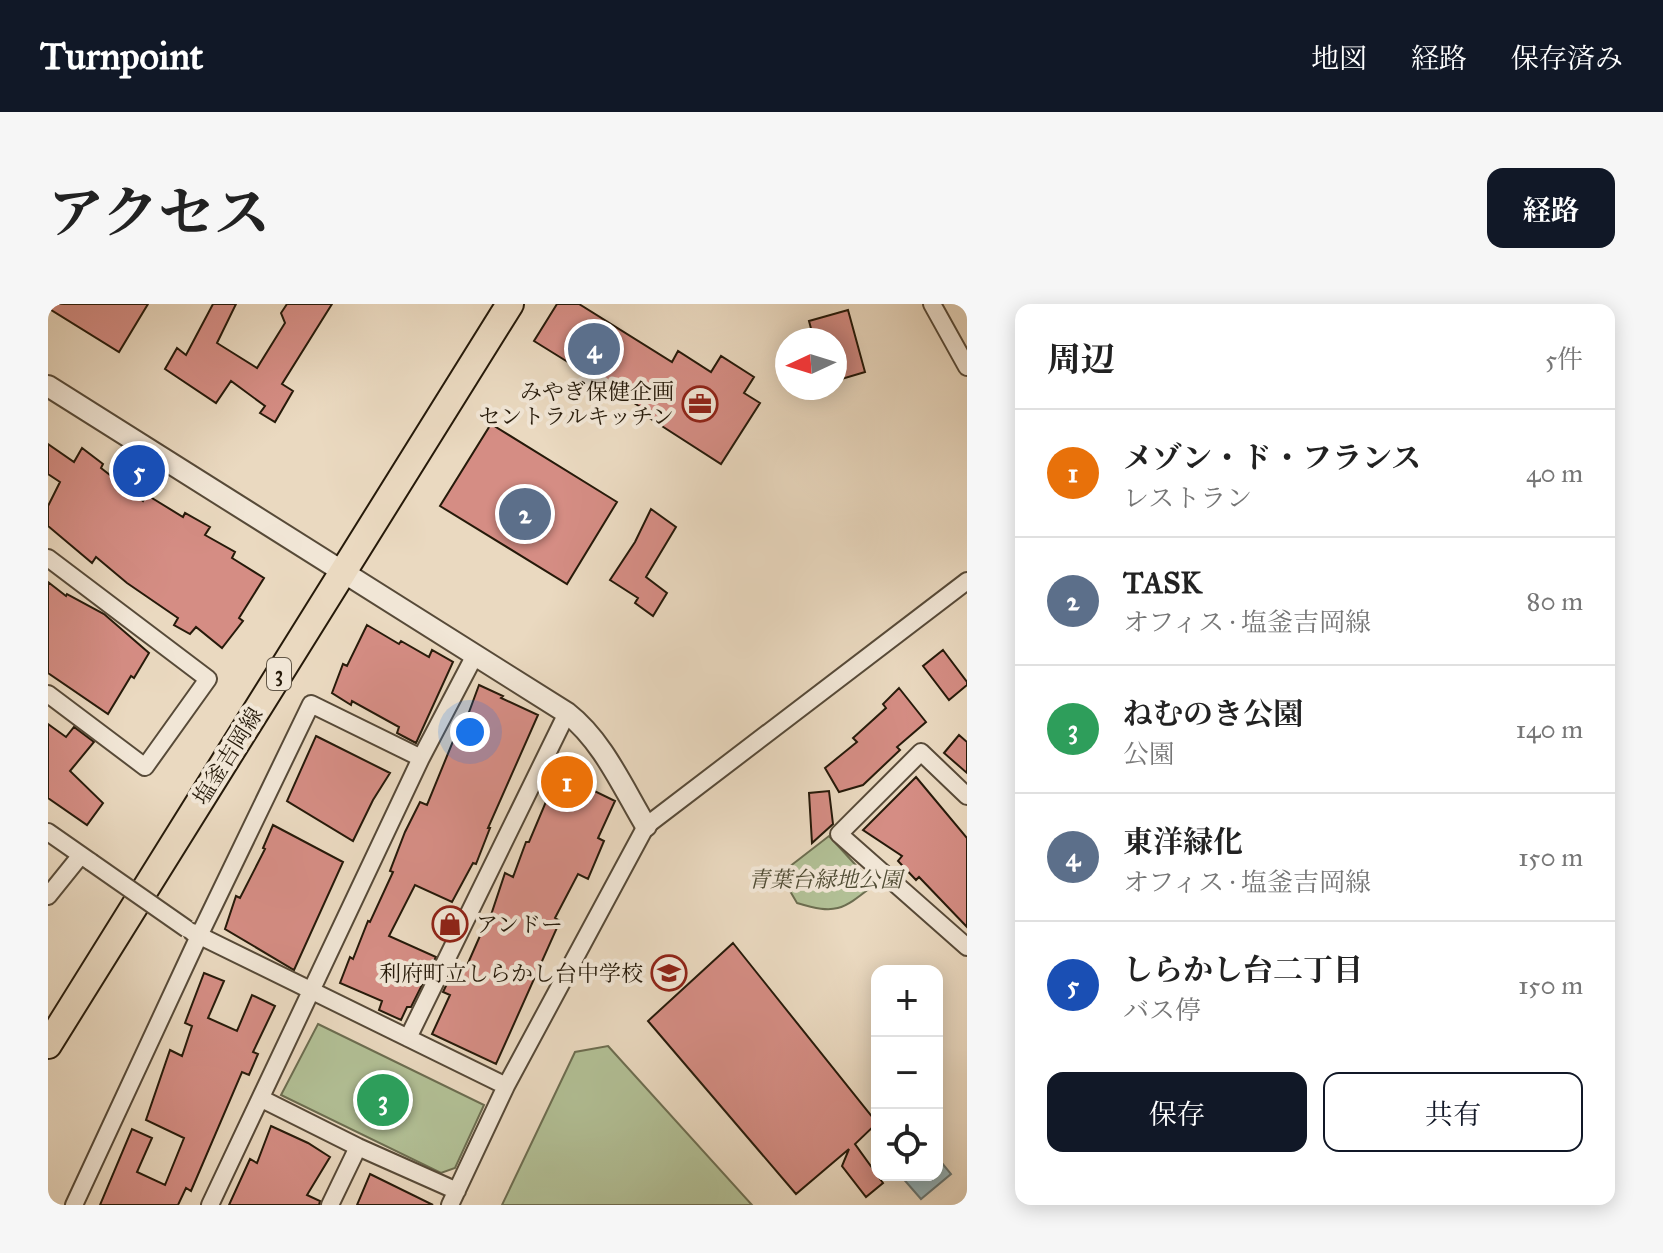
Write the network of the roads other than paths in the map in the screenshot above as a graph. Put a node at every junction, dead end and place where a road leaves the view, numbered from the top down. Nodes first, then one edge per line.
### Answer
1 (510, 304) edge
2 (932, 304) edge
3 (967, 367) edge
4 (48, 386) edge
5 (48, 558) edge
6 (342, 572) junction
7 (967, 581) edge
8 (475, 655) junction
9 (48, 694) edge
10 (567, 713) junction
11 (421, 758) junction
12 (967, 796) edge
13 (646, 826) junction
14 (48, 832) edge
15 (86, 858) junction
16 (48, 896) edge
17 (193, 932) junction
18 (967, 947) edge
19 (312, 991) junction
20 (408, 1038) junction
21 (48, 1045) edge
22 (506, 1086) junction
23 (262, 1099) junction
24 (358, 1147) junction
25 (454, 1198) edge
26 (74, 1205) edge
27 (210, 1205) edge
28 (330, 1205) edge

1 - 6 main road, 塩釜吉岡線 / 3
2 - 3 street
4 - 6 street
5 - 9 street
6 - 8 street
6 - 21 main road, 塩釜吉岡線 / 3
7 - 13 street
8 - 10 street
8 - 11 street
10 - 13 street
10 - 20 street
11 - 17 street
11 - 19 street
12 - 18 street
13 - 22 street
14 - 15 street
15 - 16 street
15 - 17 street, bridge
17 - 19 street
17 - 26 street
19 - 20 street
19 - 23 street
20 - 22 street
22 - 25 street
23 - 24 street
23 - 27 street
24 - 25 street
24 - 28 street

